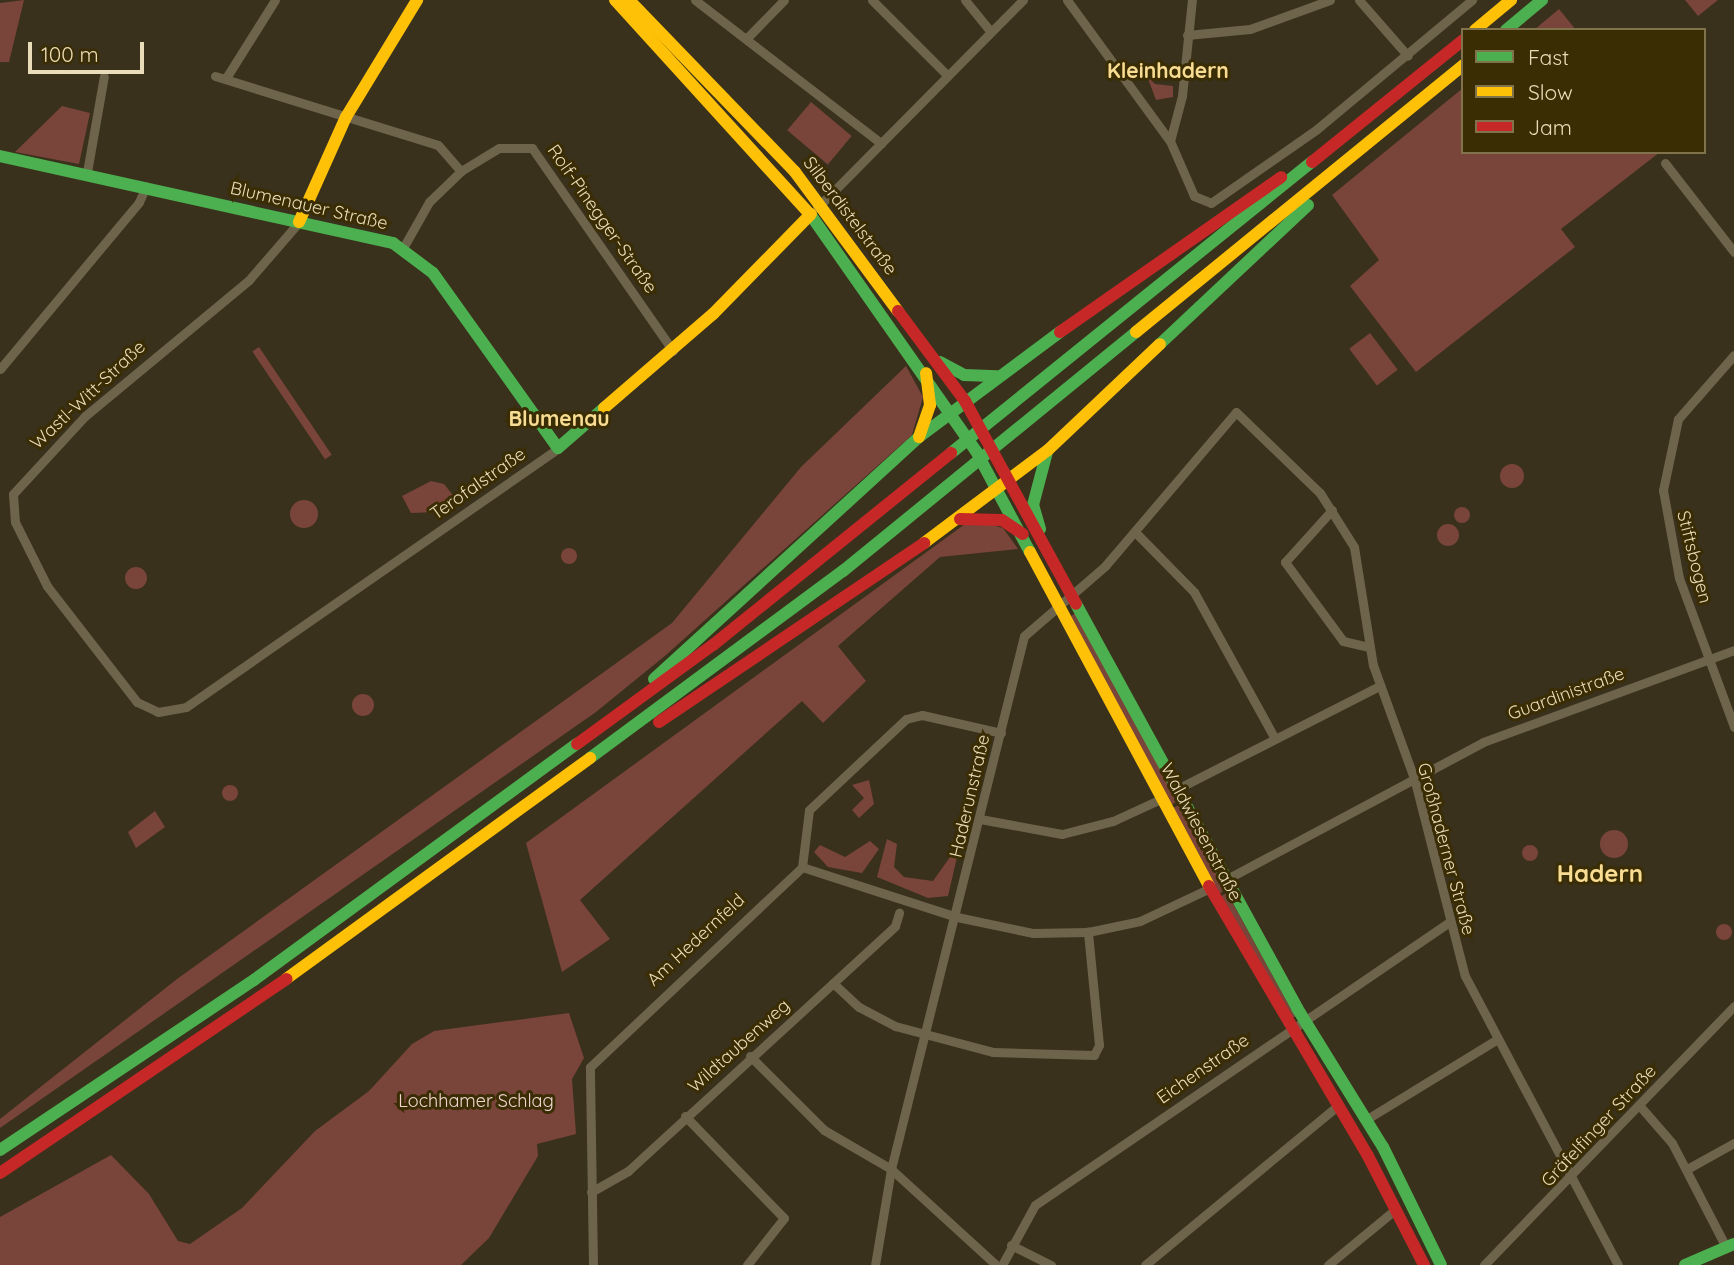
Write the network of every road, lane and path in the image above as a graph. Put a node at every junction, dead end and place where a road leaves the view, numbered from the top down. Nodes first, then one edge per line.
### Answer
1 (275, 0) edge
2 (417, 0) edge
3 (615, 0) edge
4 (629, 0) edge
5 (695, 0) edge
6 (785, 0) edge
7 (872, 0) edge
8 (965, 0) edge
9 (1023, 0) edge
10 (1067, 0) edge
11 (1192, 0) edge
12 (1330, 0) edge
13 (1359, 0) edge
14 (1472, 0) edge
15 (1511, 0) edge
16 (1542, 0) edge
17 (1477, 28) edge
18 (1508, 28) edge
19 (991, 32) junction
20 (1187, 35) junction
21 (747, 38) junction
22 (1461, 42) edge
23 (1408, 56) junction
24 (1461, 67) edge
25 (104, 76) dead end
26 (215, 76) dead end
27 (948, 76) junction
28 (226, 79) junction
29 (346, 117) junction
30 (1384, 129) junction
31 (1170, 141) junction
32 (881, 143) junction
33 (1336, 143) junction
34 (0, 156) edge
35 (1665, 163) dead end
36 (461, 171) junction
37 (87, 172) junction
38 (146, 186) junction
39 (820, 204) junction
40 (811, 214) junction
41 (299, 222) junction
42 (403, 248) junction
43 (1734, 252) edge
44 (673, 351) junction
45 (1734, 355) edge
46 (940, 362) junction
47 (0, 369) edge
48 (926, 373) junction
49 (997, 376) junction
50 (965, 401) junction
51 (951, 412) junction
52 (1236, 412) joint
53 (919, 437) junction
54 (558, 448) junction
55 (1048, 450) junction
56 (1012, 478) junction
57 (998, 490) junction
58 (0, 500) edge
59 (12, 503) junction
60 (1332, 510) junction
61 (960, 519) junction
62 (1040, 529) junction
63 (1136, 533) junction
64 (1024, 534) junction
65 (1075, 595) junction
66 (1060, 603) junction
67 (1369, 647) junction
68 (1734, 650) edge
69 (1706, 662) junction
70 (1379, 686) junction
71 (629, 707) junction
72 (1734, 727) edge
73 (1001, 733) junction
74 (1274, 737) junction
75 (620, 739) junction
76 (1414, 778) junction
77 (1177, 789) junction
78 (1163, 798) junction
79 (980, 819) junction
80 (802, 867) junction
81 (1225, 880) junction
82 (1210, 888) junction
83 (899, 914) dead end
84 (957, 917) junction
85 (1448, 923) junction
86 (1088, 932) junction
87 (833, 983) junction
88 (1734, 1006) edge
89 (1303, 1019) junction
90 (1288, 1028) junction
91 (927, 1035) junction
92 (1496, 1040) junction
93 (750, 1056) junction
94 (1639, 1105) junction
95 (1336, 1107) junction
96 (685, 1116) junction
97 (1367, 1119) junction
98 (1734, 1143) edge
99 (0, 1150) edge
100 (891, 1169) junction
101 (1687, 1169) junction
102 (0, 1173) edge
103 (1569, 1178) junction
104 (592, 1192) junction
105 (1396, 1209) junction
106 (1012, 1245) junction
107 (1730, 1246) edge
108 (593, 1265) edge
109 (747, 1265) edge
110 (875, 1265) edge
111 (996, 1265) edge
112 (1002, 1265) edge
113 (1051, 1265) edge
114 (1145, 1265) edge
115 (1328, 1265) edge
116 (1424, 1265) edge
117 (1441, 1265) edge
118 (1484, 1265) edge
119 (1618, 1265) edge
120 (1685, 1265) edge

1 - 28 street
2 - 29 main road
3 - 40 main road, Silberdistelstraße
4 - 39 main road, Silberdistelstraße
5 - 21 street
6 - 21 street
7 - 27 street
8 - 19 street
9 - 19 street
10 - 31 street
11 - 20 street
12 - 20 street
13 - 23 street
14 - 23 street
15 - 17 main road
16 - 18 main road
19 - 27 street
20 - 31 street
21 - 32 street
22 - 33 main road
23 - 31 street
24 - 30 main road
25 - 37 street
26 - 28 street
27 - 32 street
28 - 29 street
29 - 36 street
29 - 41 main road
30 - 55 main road
30 - 75 main road
32 - 39 street
33 - 49 main road
33 - 71 main road
34 - 37 main road, Blumenauer Straße
35 - 43 street
36 - 42 street, Rolf-Pinegger-Straße
36 - 44 street, Rolf-Pinegger-Straße
37 - 38 main road, Blumenauer Straße
38 - 41 main road, Blumenauer Straße
38 - 47 street
39 - 40 street
39 - 46 main road, Silberdistelstraße
40 - 44 main road, Terofalstraße
40 - 48 main road, Silberdistelstraße
41 - 42 main road, Blumenauer Straße
41 - 59 street, Wastl-Witt-Straße
42 - 54 main road, Blumenauer Straße
44 - 54 main road, Terofalstraße
45 - 69 street, Stiftsbogen
46 - 49 main road
46 - 50 main road, Silberdistelstraße
48 - 51 main road, Silberdistelstraße
48 - 53 main road
49 - 50 main road
50 - 51 main road
50 - 56 main road, Silberdistelstraße
51 - 53 main road
51 - 57 main road, Waldwiesenstraße
52 - 60 street, Großhaderner Straße
52 - 63 street, Haderunstraße
53 - 71 main road
54 - 59 street, Terofalstraße
55 - 56 main road
55 - 62 main road
56 - 57 main road
56 - 62 main road, Waldwiesenstraße
57 - 61 main road
57 - 64 main road, Waldwiesenstraße
58 - 59 street
60 - 67 street, Großhaderner Straße
60 - 67 street
61 - 64 main road
61 - 75 main road
62 - 65 main road, Waldwiesenstraße
63 - 65 street, Haderunstraße
63 - 74 street
64 - 66 main road, Waldwiesenstraße
65 - 66 street, Haderunstraße
65 - 77 main road, Waldwiesenstraße
66 - 73 street, Haderunstraße
66 - 78 main road, Waldwiesenstraße
67 - 70 street, Großhaderner Straße
68 - 69 street, Guardinistraße
69 - 72 street, Stiftsbogen
69 - 76 street, Guardinistraße
70 - 74 street
70 - 76 street, Großhaderner Straße
71 - 99 main road
73 - 79 street, Haderunstraße
73 - 80 street
74 - 77 street
75 - 102 main road
76 - 81 street, Guardinistraße
76 - 85 street, Großhaderner Straße
77 - 81 main road, Waldwiesenstraße
78 - 79 street
78 - 82 main road, Waldwiesenstraße
79 - 84 street, Haderunstraße
80 - 84 street
80 - 104 street, Am Hedernfeld
81 - 89 main road, Waldwiesenstraße
82 - 86 street
82 - 90 main road, Waldwiesenstraße
83 - 87 street, Wildtaubenweg
84 - 86 street
84 - 91 street, Haderunstraße
85 - 89 street, Eichenstraße
85 - 92 street, Großhaderner Straße
86 - 91 street
87 - 91 street
87 - 93 street, Wildtaubenweg
88 - 94 street, Gräfelfinger Straße
89 - 90 street, Eichenstraße
89 - 97 main road, Waldwiesenstraße
90 - 95 main road, Waldwiesenstraße
90 - 106 street, Eichenstraße
91 - 100 street, Haderunstraße
92 - 97 street
92 - 103 street, Großhaderner Straße
93 - 96 street, Wildtaubenweg
93 - 100 street
94 - 101 street
94 - 103 street, Gräfelfinger Straße
95 - 105 main road, Waldwiesenstraße
95 - 114 street
96 - 104 street, Wildtaubenweg
96 - 109 street
97 - 117 main road, Waldwiesenstraße
98 - 101 street
100 - 110 street, Haderunstraße
100 - 111 street
101 - 107 street
103 - 118 street, Gräfelfinger Straße
103 - 119 street, Großhaderner Straße
104 - 108 street, Am Hedernfeld
105 - 115 street
105 - 116 main road, Waldwiesenstraße
106 - 112 street, Eichenstraße
106 - 113 street
107 - 120 main road

